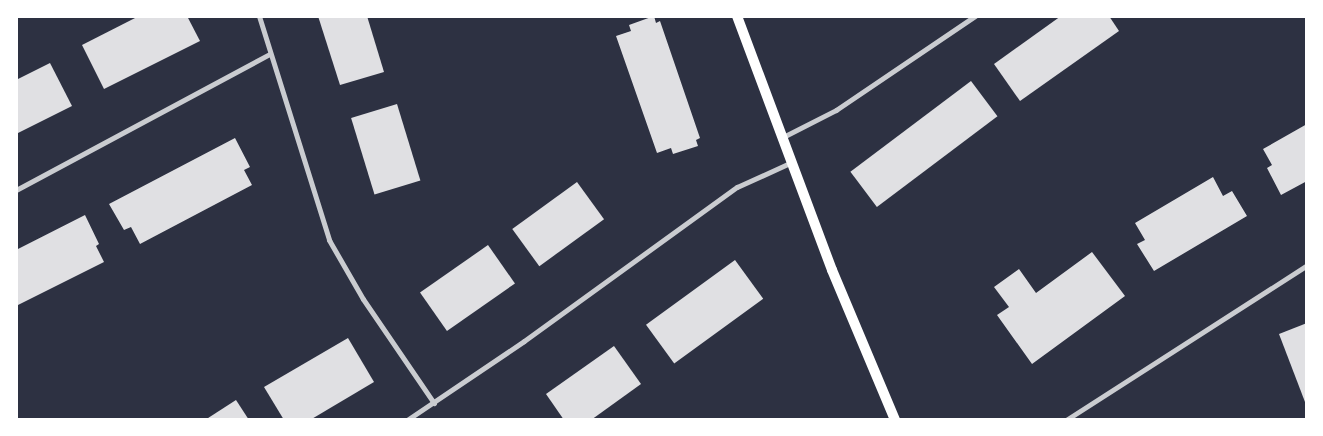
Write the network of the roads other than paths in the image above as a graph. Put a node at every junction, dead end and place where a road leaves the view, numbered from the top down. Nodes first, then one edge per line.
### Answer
1 (259, 16) edge
2 (736, 16) edge
3 (974, 16) edge
4 (270, 54) junction
5 (781, 138) junction
6 (790, 163) junction
7 (16, 190) edge
8 (1307, 265) edge
9 (434, 403) junction
10 (407, 420) edge
11 (895, 420) edge
12 (1066, 420) edge

1 - 4 street
2 - 5 main road
3 - 5 street
4 - 7 street
4 - 9 street
5 - 6 main road
6 - 9 street
6 - 11 main road
8 - 12 street
9 - 10 street

